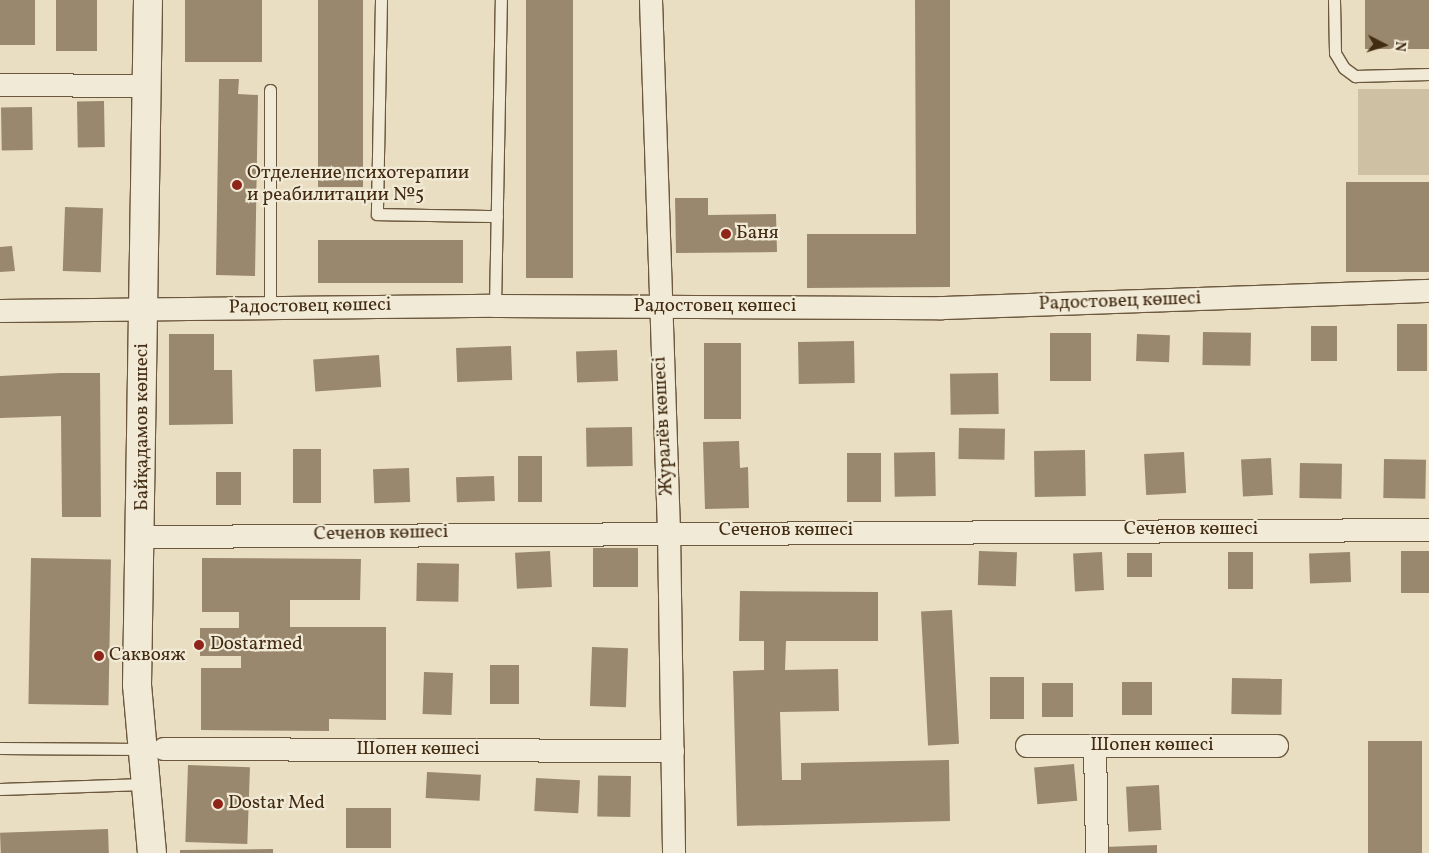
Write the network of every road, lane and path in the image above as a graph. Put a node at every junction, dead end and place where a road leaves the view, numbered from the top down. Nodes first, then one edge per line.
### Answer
1 (148, 0) edge
2 (381, 0) edge
3 (501, 0) edge
4 (651, 0) edge
5 (1334, 0) edge
6 (1429, 74) edge
7 (0, 85) edge
8 (147, 86) junction
9 (270, 90) dead end
10 (497, 216) junction
11 (1429, 291) edge
12 (495, 306) junction
13 (659, 307) junction
14 (270, 308) junction
15 (143, 309) junction
16 (0, 311) edge
17 (1429, 530) edge
18 (670, 531) junction
19 (143, 537) junction
20 (1027, 746) dead end
21 (1095, 746) junction
22 (1277, 746) dead end
23 (0, 748) edge
24 (152, 749) junction
25 (673, 751) junction
26 (144, 784) junction
27 (0, 789) edge
28 (152, 853) edge
29 (674, 853) edge
30 (1097, 853) edge

1 - 8 street, Байқадамов көшесі
2 - 10 lane
3 - 10 lane
4 - 13 street, Журалёв көшесі
5 - 6 lane
7 - 8 street
8 - 15 street, Байқадамов көшесі
9 - 14 lane
10 - 12 lane
11 - 13 street, Радостовец көшесі
12 - 13 street, Радостовец көшесі
12 - 14 street, Радостовец көшесі
13 - 18 street, Журалёв көшесі
14 - 15 street, Радостовец көшесі
15 - 16 street, Радостовец көшесі
15 - 19 street, Байқадамов көшесі
17 - 18 street, Сеченов көшесі
18 - 19 street, Сеченов көшесі
18 - 25 street, Журалёв көшесі
19 - 24 street, Байқадамов көшесі
20 - 21 street, Шопен көшесі
21 - 22 street, Шопен көшесі
21 - 30 street
23 - 24 lane
24 - 25 street, Шопен көшесі
24 - 26 street, Байқадамов көшесі
25 - 29 street, Журалёв көшесі
26 - 27 lane
26 - 28 street, Байқадамов көшесі

